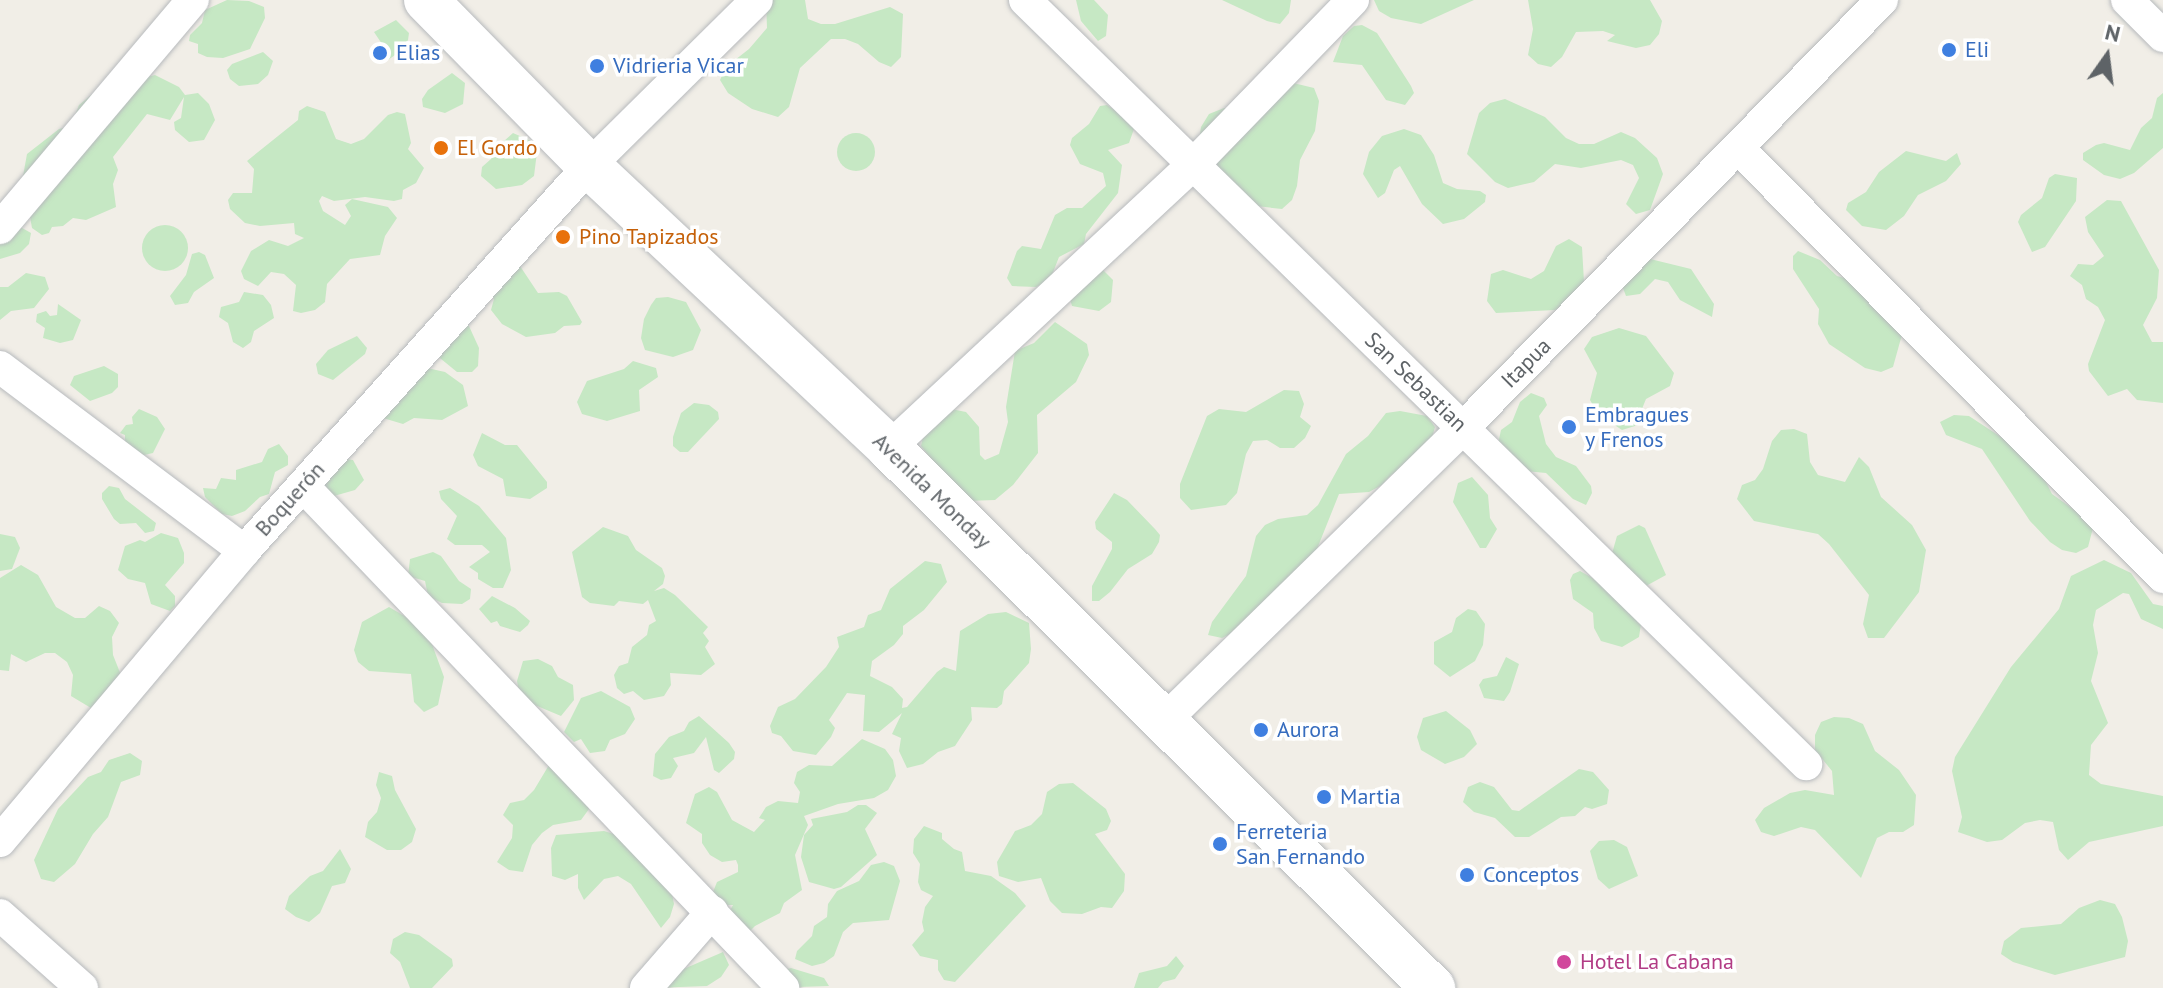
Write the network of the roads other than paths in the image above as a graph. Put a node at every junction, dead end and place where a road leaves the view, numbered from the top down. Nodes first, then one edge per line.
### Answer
1 (193, 0) edge
2 (426, 0) edge
3 (757, 0) edge
4 (1025, 0) edge
5 (1353, 0) edge
6 (1882, 0) edge
7 (2127, 0) edge
8 (2163, 36) edge
9 (1738, 148) junction
10 (1193, 165) junction
11 (589, 166) junction
12 (0, 228) edge
13 (0, 367) edge
14 (1463, 428) junction
15 (889, 448) junction
16 (303, 486) junction
17 (244, 551) junction
18 (2163, 577) edge
19 (1165, 720) junction
20 (1806, 764) dead end
21 (0, 841) edge
22 (712, 912) junction
23 (0, 915) edge
24 (82, 988) edge
25 (646, 988) edge
26 (783, 988) edge
27 (1433, 988) edge

1 - 12 street
2 - 11 main road, Avenida Monday
3 - 11 street, Boquerón
4 - 10 street, San Sebastian
5 - 10 street
6 - 9 street, Itapua
7 - 8 street
9 - 14 street, Itapua
9 - 18 street
10 - 14 street, San Sebastian
10 - 15 street
11 - 15 main road, Avenida Monday
11 - 16 street, Boquerón
13 - 17 street
14 - 19 street, Itapua
14 - 20 street, San Sebastian
15 - 19 main road, Avenida Monday
16 - 17 street, Boquerón
16 - 22 street
17 - 21 street, Boquerón
19 - 27 main road, Avenida Monday
22 - 25 street
22 - 26 street
23 - 24 street

